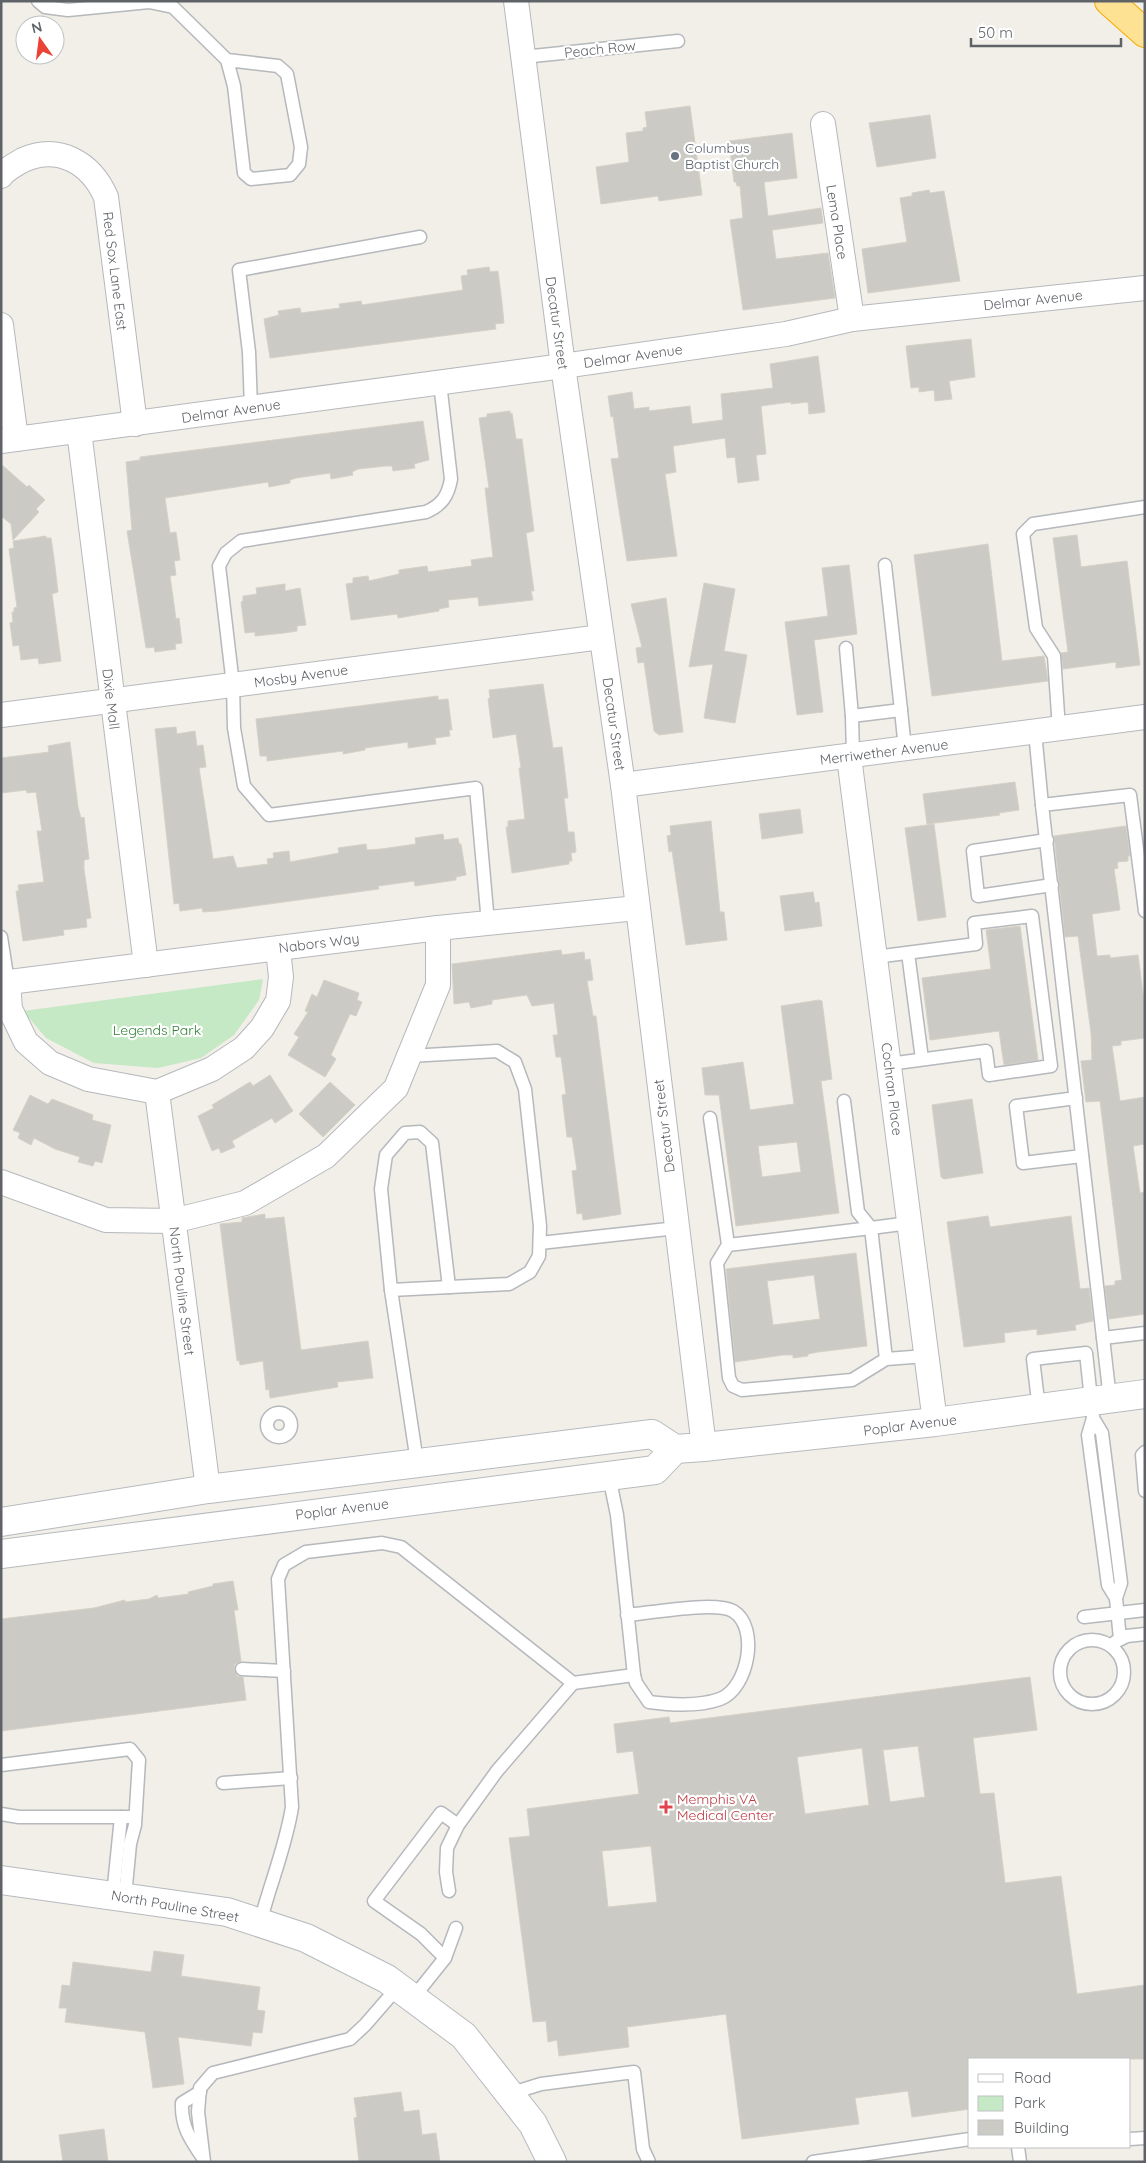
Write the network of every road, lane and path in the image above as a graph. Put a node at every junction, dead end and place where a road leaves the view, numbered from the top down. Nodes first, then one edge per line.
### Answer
1 (38, 1) edge
2 (516, 1) edge
3 (1109, 1) edge
4 (1145, 33) edge
5 (678, 41) dead end
6 (523, 57) junction
7 (227, 60) junction
8 (823, 124) dead end
9 (1, 176) edge
10 (420, 237) dead end
11 (1145, 288) edge
12 (852, 319) junction
13 (1, 325) edge
14 (563, 366) junction
15 (440, 383) junction
16 (251, 408) junction
17 (135, 424) junction
18 (79, 432) junction
19 (8, 440) edge
20 (1145, 507) edge
21 (885, 565) dead end
22 (601, 637) junction
23 (846, 648) dead end
24 (233, 685) junction
25 (112, 702) junction
26 (901, 710) junction
27 (1, 715) edge
28 (852, 716) junction
29 (1145, 717) edge
30 (1059, 729) junction
31 (1035, 732) junction
32 (905, 749) junction
33 (851, 756) junction
34 (623, 785) junction
35 (1042, 805) junction
36 (1047, 840) junction
37 (1052, 884) junction
38 (1144, 891) edge
39 (637, 908) junction
40 (1145, 911) edge
41 (488, 923) junction
42 (438, 928) junction
43 (1, 937) edge
44 (278, 949) junction
45 (908, 953) junction
46 (875, 957) junction
47 (146, 965) junction
48 (4, 982) edge
49 (409, 1056) junction
50 (922, 1059) junction
51 (889, 1064) junction
52 (157, 1092) junction
53 (1076, 1098) junction
54 (844, 1101) dead end
55 (710, 1118) dead end
56 (1082, 1156) junction
57 (1, 1182) edge
58 (173, 1221) junction
59 (909, 1223) junction
60 (677, 1228) junction
61 (871, 1228) junction
62 (540, 1243) junction
63 (728, 1244) junction
64 (449, 1287) junction
65 (391, 1290) junction
66 (1145, 1333) edge
67 (1103, 1338) junction
68 (926, 1356) junction
69 (886, 1359) junction
70 (1145, 1394) edge
71 (1098, 1406) junction
72 (1039, 1409) junction
73 (935, 1422) junction
74 (704, 1447) junction
75 (674, 1449) junction
76 (1145, 1452) edge
77 (417, 1462) junction
78 (609, 1476) junction
79 (208, 1489) junction
80 (1145, 1491) edge
81 (1, 1522) edge
82 (1, 1554) edge
83 (1145, 1610) edge
84 (1117, 1613) junction
85 (627, 1615) junction
86 (1084, 1617) dead end
87 (1145, 1634) edge
88 (1120, 1639) junction
89 (1108, 1645) junction
90 (242, 1669) dead end
91 (284, 1671) junction
92 (634, 1675) junction
93 (573, 1684) junction
94 (1, 1765) edge
95 (291, 1778) junction
96 (223, 1782) dead end
97 (1, 1814) edge
98 (121, 1817) junction
99 (135, 1817) junction
100 (458, 1825) junction
101 (1, 1880) edge
102 (449, 1891) dead end
103 (119, 1896) junction
104 (260, 1923) junction
105 (456, 1928) dead end
106 (445, 1958) junction
107 (405, 1993) junction
108 (200, 2092) junction
109 (509, 2094) junction
110 (1145, 2138) edge
111 (968, 2139) edge
112 (1131, 2139) edge
113 (1018, 2148) edge
114 (203, 2160) edge
115 (552, 2162) edge
116 (649, 2162) edge
117 (813, 2162) edge
118 (1020, 2162) edge

1 - 7 lane
2 - 6 street, Decatur Street
3 - 4 highway
5 - 6 lane, Peach Row
6 - 14 street, Decatur Street
7 - 7 lane
8 - 12 street, Lema Place
9 - 17 street, Red Sox Lane East
10 - 16 lane
11 - 12 street, Delmar Avenue
12 - 14 street, Delmar Avenue
13 - 19 street
14 - 15 street, Delmar Avenue
14 - 22 street, Decatur Street
15 - 16 street, Delmar Avenue
15 - 24 lane
16 - 17 street, Delmar Avenue
17 - 18 street, Delmar Avenue
18 - 19 street, Delmar Avenue
18 - 25 street, Dixie Mall
20 - 30 lane
21 - 26 lane
22 - 24 street, Mosby Avenue
22 - 34 street, Decatur Street
23 - 28 lane
24 - 25 street, Mosby Avenue
24 - 41 lane
25 - 27 street, Mosby Avenue
25 - 47 street, Dixie Mall
26 - 28 lane
26 - 32 lane
28 - 33 lane
29 - 30 street, Merriwether Avenue
30 - 31 street, Merriwether Avenue
31 - 32 street, Merriwether Avenue
31 - 35 lane
32 - 33 street, Merriwether Avenue
33 - 34 street, Merriwether Avenue
33 - 46 street, Cochran Place
34 - 39 street, Decatur Street
35 - 36 lane
35 - 38 lane
36 - 37 lane
36 - 37 lane
37 - 53 lane
38 - 40 lane
39 - 41 street, Nabors Way
39 - 60 street, Decatur Street
41 - 42 street, Nabors Way
42 - 44 street, Nabors Way
42 - 49 street
43 - 48 lane
44 - 47 street, Nabors Way
44 - 52 street
45 - 46 lane
45 - 50 lane
45 - 50 lane
46 - 51 street, Cochran Place
47 - 48 street, Nabors Way
48 - 52 street
49 - 58 street
49 - 62 lane
50 - 51 lane
51 - 59 street, Cochran Place
52 - 58 street, North Pauline Street
53 - 56 lane
53 - 56 lane
54 - 61 lane
55 - 63 lane
56 - 67 lane
57 - 58 street
58 - 79 street, North Pauline Street
59 - 61 lane
59 - 68 street, Cochran Place
60 - 62 lane
60 - 74 street, Decatur Street
61 - 63 lane
61 - 69 lane
62 - 64 lane
63 - 69 lane
64 - 65 lane
64 - 65 lane
65 - 77 lane
66 - 67 lane
67 - 71 lane
68 - 69 lane
68 - 73 street, Cochran Place
70 - 71 main road, Poplar Avenue
71 - 72 main road, Poplar Avenue
71 - 72 lane
71 - 84 lane
72 - 73 main road, Poplar Avenue
73 - 74 main road, Poplar Avenue
74 - 75 main road, Poplar Avenue
75 - 77 main road
75 - 78 main road, Poplar Avenue
76 - 80 lane
77 - 79 main road
78 - 82 main road, Poplar Avenue
78 - 85 lane
79 - 81 main road
83 - 84 lane
84 - 86 lane
84 - 88 lane
85 - 92 lane
85 - 92 lane
87 - 88 lane
88 - 89 lane
89 - 89 lane
90 - 91 lane
91 - 93 lane
91 - 95 lane
92 - 93 lane
93 - 100 lane
94 - 99 lane
95 - 96 lane
95 - 104 lane
97 - 98 lane
98 - 99 lane
98 - 103 lane
99 - 103 lane
100 - 102 lane
100 - 106 lane
101 - 103 main road, North Pauline Street
103 - 104 main road, North Pauline Street
104 - 107 main road, North Pauline Street
105 - 106 lane
106 - 107 lane
107 - 108 lane
107 - 109 main road, North Pauline Street
108 - 114 lane
108 - 114 lane
109 - 115 main road, North Pauline Street
109 - 116 lane
110 - 112 lane
111 - 117 lane
113 - 118 lane

